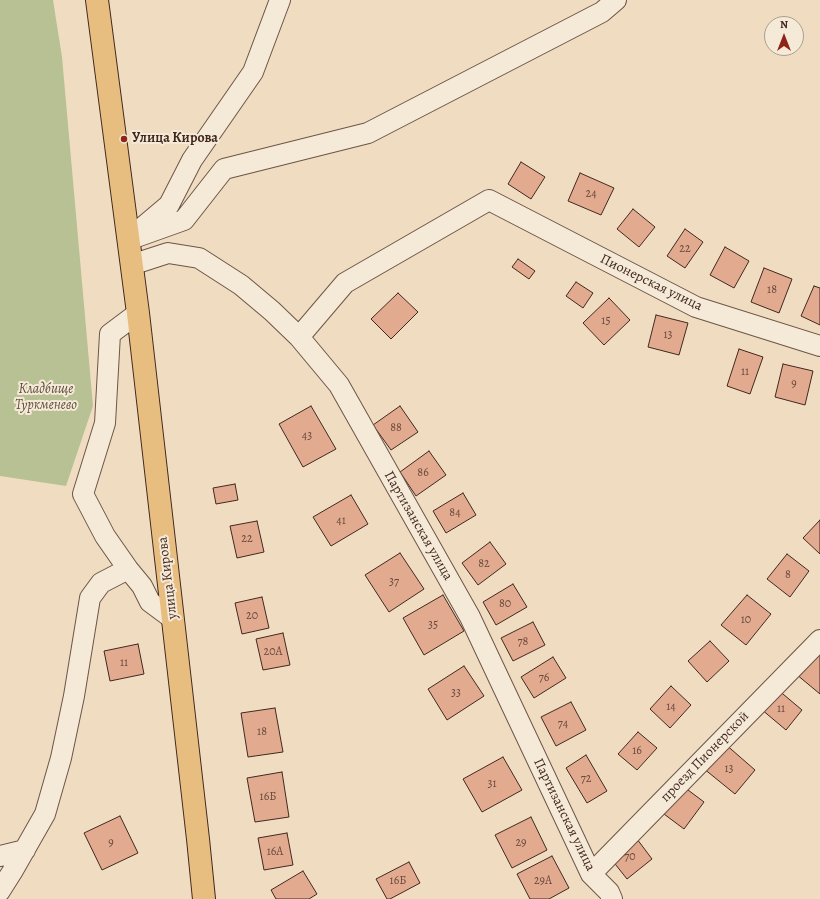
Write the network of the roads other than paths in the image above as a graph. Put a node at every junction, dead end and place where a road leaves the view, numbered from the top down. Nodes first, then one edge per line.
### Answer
1 (97, 0) edge
2 (280, 0) edge
3 (616, 0) edge
4 (130, 254) junction
5 (138, 313) junction
6 (299, 337) junction
7 (820, 346) edge
8 (128, 569) junction
9 (173, 619) junction
10 (820, 640) edge
11 (25, 850) junction
12 (0, 856) edge
13 (591, 874) junction
14 (0, 891) edge
15 (204, 899) edge
16 (612, 899) edge

1 - 4 main road, улица Кирова
2 - 4 street
3 - 4 street
4 - 5 main road, улица Кирова
4 - 6 street, Партизанская улица
5 - 8 street
5 - 9 main road, улица Кирова
6 - 7 street, Пионерская улица
6 - 13 street, Партизанская улица
8 - 9 street
8 - 11 street
9 - 15 main road, улица Кирова
10 - 13 street, проезд Пионерской
11 - 12 street
11 - 14 street
13 - 16 street, Партизанская улица

